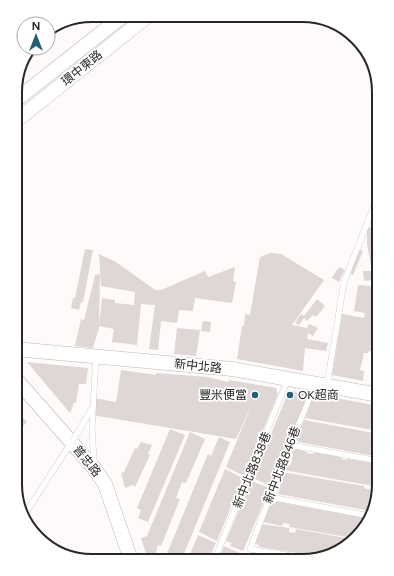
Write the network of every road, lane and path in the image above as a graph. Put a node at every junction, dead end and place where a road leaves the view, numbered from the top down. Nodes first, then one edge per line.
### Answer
1 (115, 22) edge
2 (140, 22) edge
3 (22, 95) edge
4 (22, 116) edge
5 (372, 211) edge
6 (22, 350) edge
7 (96, 356) junction
8 (288, 379) junction
9 (322, 384) junction
10 (22, 386) edge
11 (372, 394) edge
12 (93, 407) junction
13 (290, 444) junction
14 (372, 460) edge
15 (94, 468) junction
16 (270, 497) junction
17 (27, 510) edge
18 (365, 515) edge
19 (129, 554) edge
20 (217, 554) edge
21 (283, 554) edge

1 - 3 street, 環中東路
2 - 4 street, 環中東路
5 - 9 lane, 新中北路846巷
6 - 7 street, 新中北路
7 - 8 street, 新中北路
7 - 12 lane
8 - 9 street, 新中北路
8 - 20 lane, 新中北路838巷
9 - 11 street, 新中北路
9 - 13 lane, 新中北路846巷
10 - 15 street, 普忠路
12 - 15 lane
12 - 17 lane
13 - 14 lane
13 - 16 lane, 新中北路846巷
15 - 19 street, 普忠路
16 - 18 lane
16 - 21 lane, 新中北路846巷

